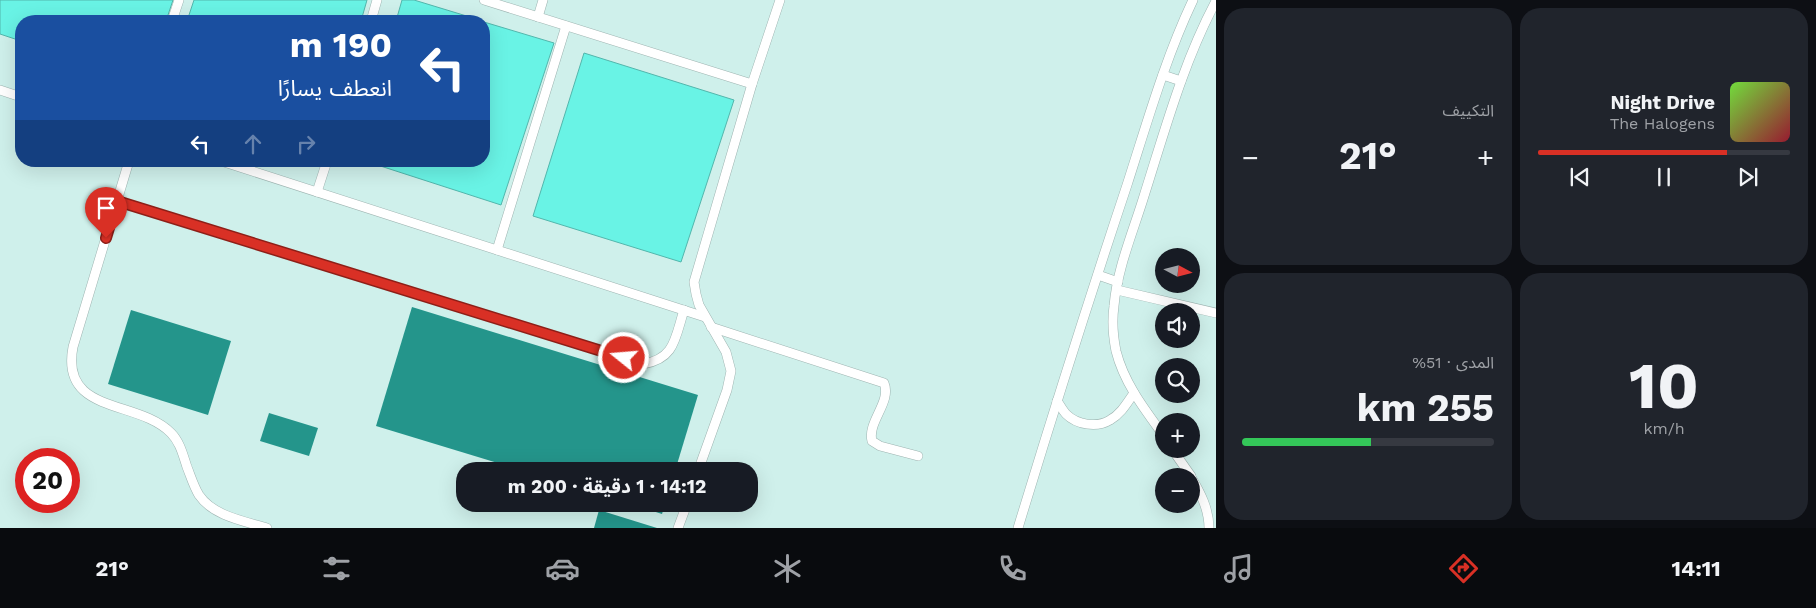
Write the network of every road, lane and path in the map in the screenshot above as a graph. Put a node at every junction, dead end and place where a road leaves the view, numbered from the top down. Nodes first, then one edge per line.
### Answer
1 (179, 0) edge
2 (378, 0) edge
3 (484, 0) edge
4 (543, 0) edge
5 (780, 0) edge
6 (1193, 0) edge
7 (1216, 1) edge
8 (174, 15) edge
9 (373, 15) edge
10 (538, 17) junction
11 (566, 26) junction
12 (1163, 75) junction
13 (1181, 81) junction
14 (752, 84) junction
15 (0, 90) edge
16 (15, 95) edge
17 (127, 167) edge
18 (240, 167) edge
19 (325, 167) edge
20 (317, 192) junction
21 (117, 201) junction
22 (497, 250) junction
23 (1098, 275) junction
24 (1118, 286) junction
25 (684, 310) junction
26 (1216, 313) edge
27 (705, 317) junction
28 (711, 327) junction
29 (1134, 393) junction
30 (1057, 401) junction
31 (1155, 423) edge
32 (918, 456) dead end
33 (701, 462) edge
34 (1200, 492) edge
35 (684, 512) edge
36 (267, 528) edge
37 (678, 528) edge
38 (1018, 528) edge
39 (1209, 528) edge

1 - 8 lane
2 - 9 lane
3 - 10 lane
4 - 10 lane
5 - 14 lane
6 - 12 lane
7 - 13 lane
10 - 11 lane
11 - 14 lane
11 - 22 lane
12 - 13 lane
12 - 23 lane
13 - 24 lane
14 - 27 lane
15 - 16 lane
17 - 21 lane
18 - 20 lane
19 - 20 lane
20 - 22 lane
21 - 25 lane
21 - 36 lane
22 - 25 lane
23 - 24 lane
23 - 30 lane
24 - 26 lane
24 - 29 lane
25 - 27 lane
27 - 28 lane
28 - 32 lane
28 - 33 lane
29 - 30 lane
29 - 31 lane
30 - 38 lane
34 - 39 lane
35 - 37 lane

